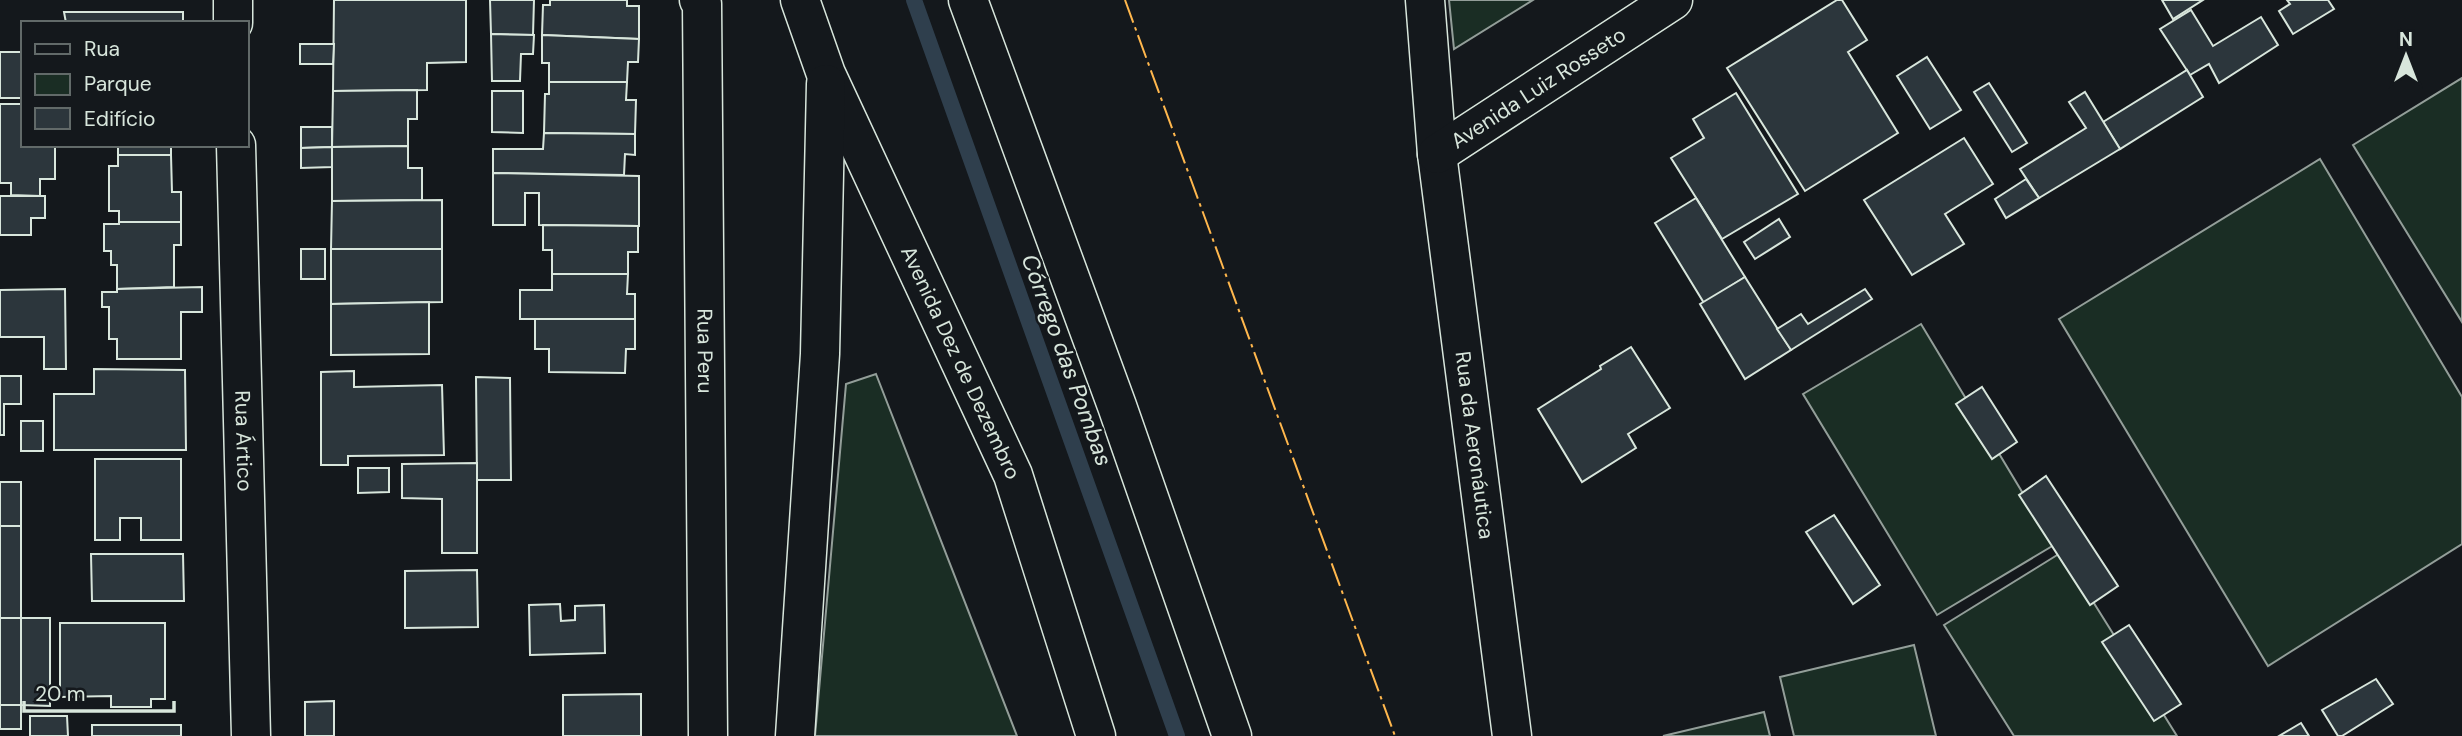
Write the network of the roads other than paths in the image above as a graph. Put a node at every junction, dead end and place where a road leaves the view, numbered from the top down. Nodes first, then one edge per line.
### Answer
1 (233, 0) edge
2 (699, 0) edge
3 (800, 0) edge
4 (968, 0) edge
5 (1425, 0) edge
6 (1673, 0) edge
7 (233, 21) edge
8 (826, 75) junction
9 (236, 147) edge
10 (1437, 154) junction
11 (709, 719) edge
12 (251, 736) edge
13 (727, 736) edge
14 (795, 736) edge
15 (1096, 736) edge
16 (1232, 736) edge
17 (1512, 736) edge

1 - 7 main road
2 - 11 main road, Rua Peru
3 - 8 main road, Avenida Dez de Dezembro
4 - 16 main road
5 - 10 main road, Rua da Aeronáutica
6 - 10 main road, Avenida Luiz Rosseto
8 - 14 main road
8 - 15 main road, Avenida Dez de Dezembro
9 - 12 main road, Rua Ártico
10 - 17 main road, Rua da Aeronáutica
11 - 13 main road, Rua Peru

